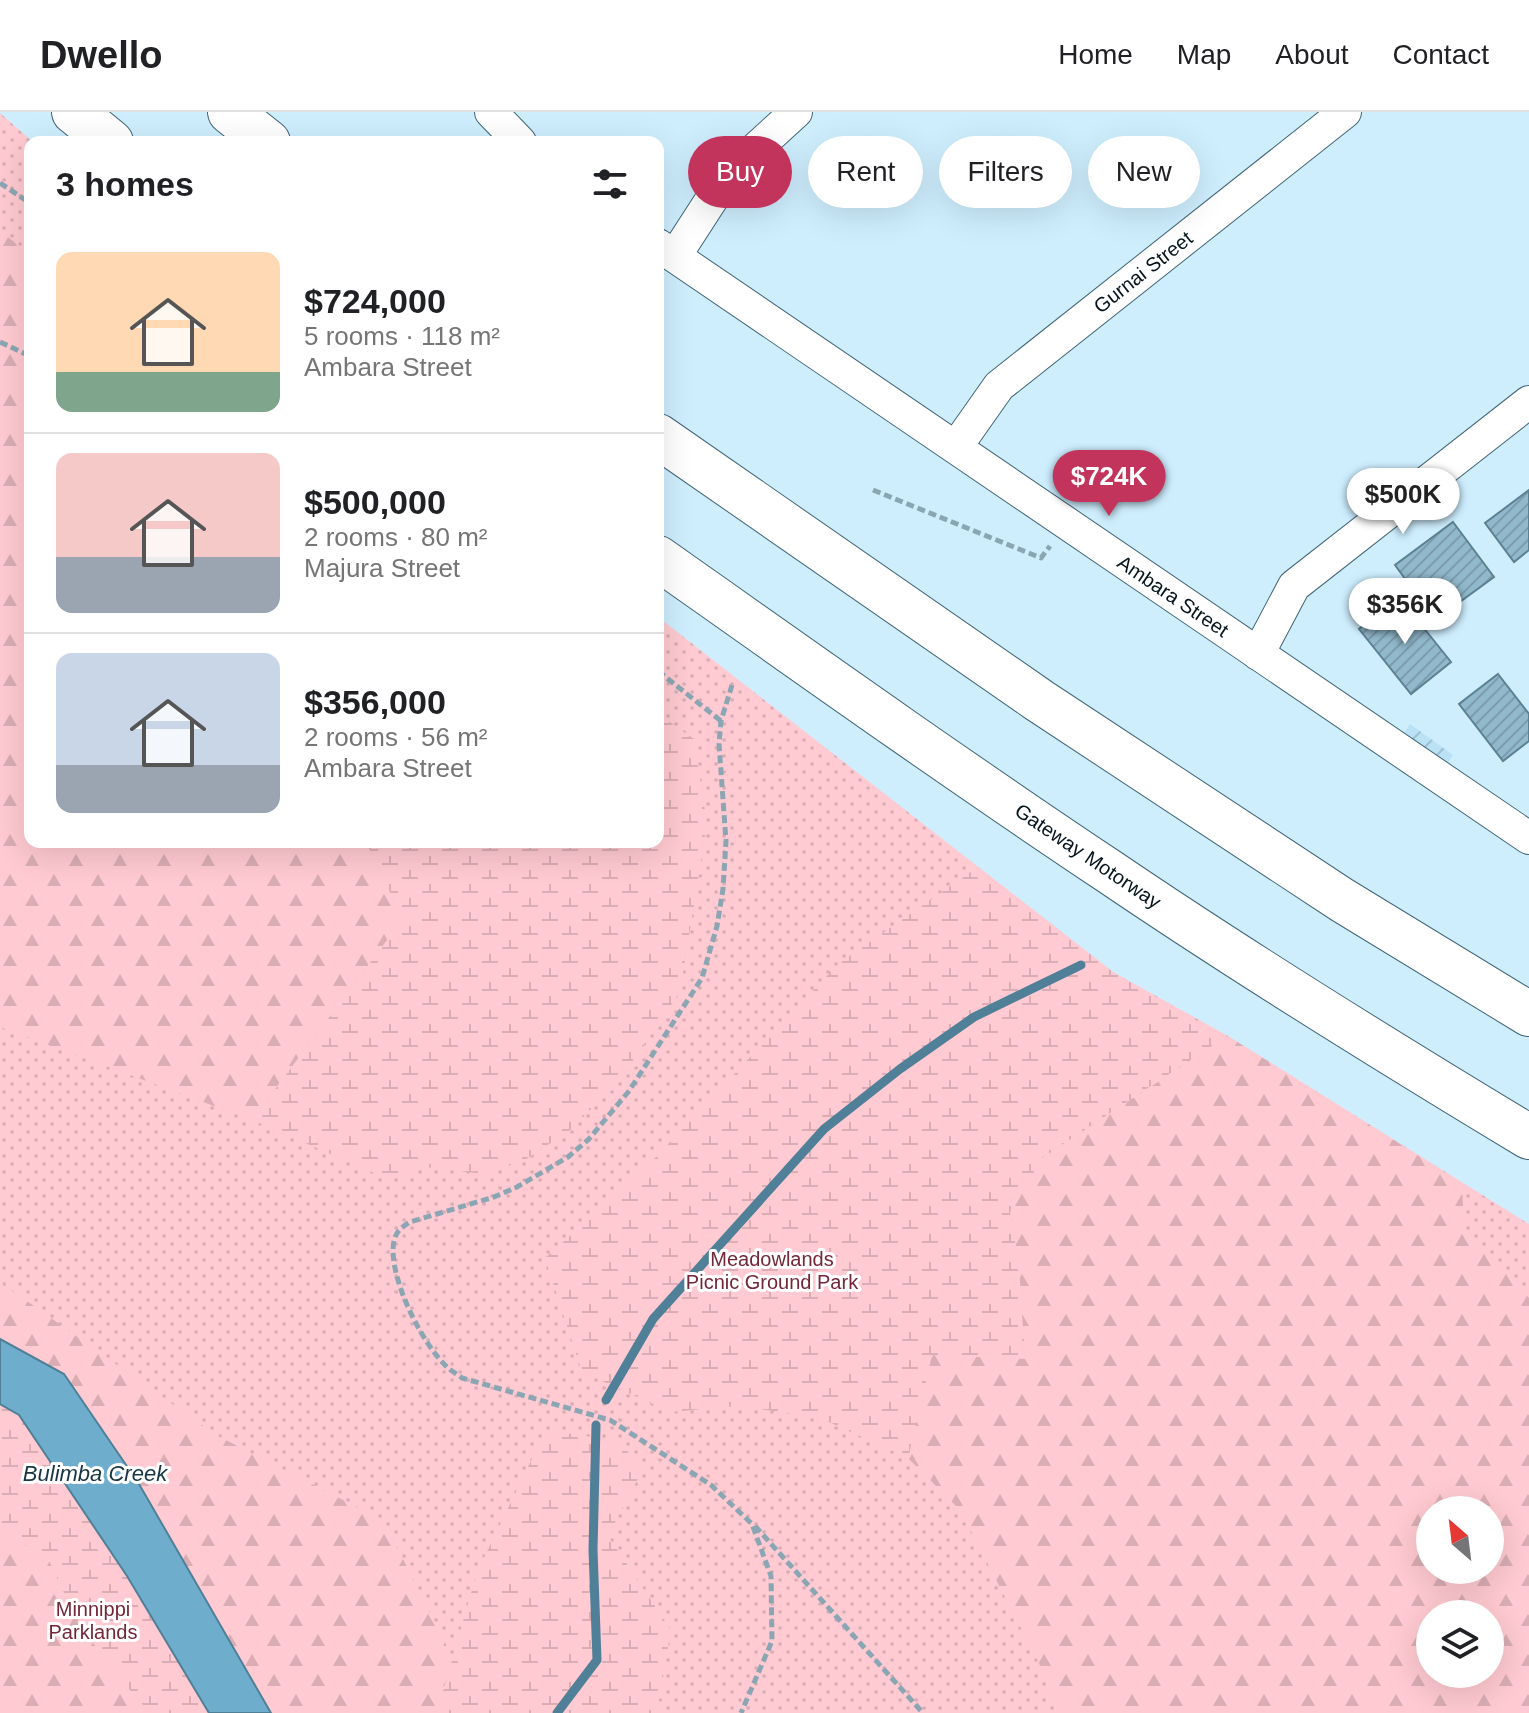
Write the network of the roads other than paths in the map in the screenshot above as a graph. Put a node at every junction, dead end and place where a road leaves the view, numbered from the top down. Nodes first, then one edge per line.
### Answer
1 (74, 112) edge
2 (230, 112) edge
3 (796, 112) edge
4 (1345, 112) edge
5 (104, 136) edge
6 (260, 136) edge
7 (666, 251) edge
8 (1529, 402) edge
9 (664, 440) edge
10 (956, 447) junction
11 (664, 562) edge
12 (1258, 654) junction
13 (1529, 838) edge
14 (1529, 1014) edge
15 (1529, 1137) edge

1 - 5 highway
2 - 6 highway
3 - 7 street
4 - 10 street, Gurnai Street
7 - 10 street, Ambara Street
8 - 12 street
9 - 14 highway
10 - 12 street, Ambara Street
11 - 15 highway, Gateway Motorway
12 - 13 street, Ambara Street

